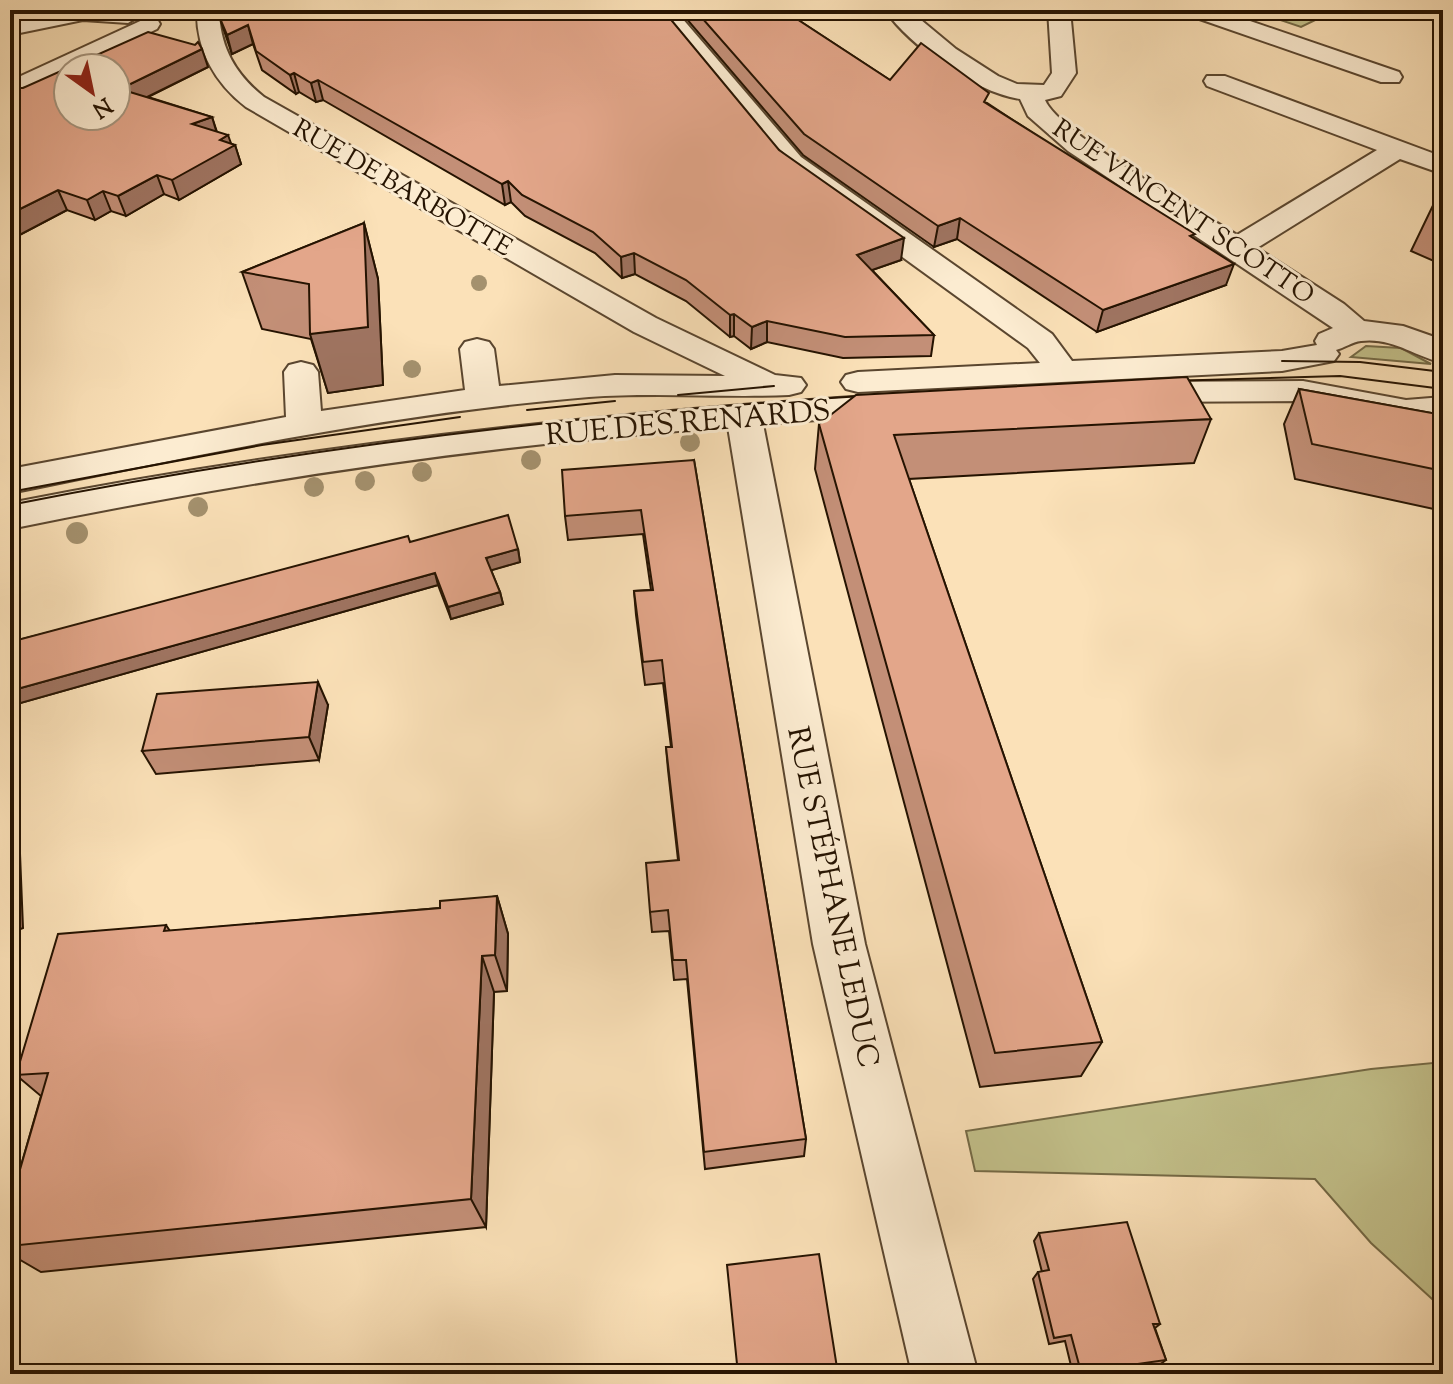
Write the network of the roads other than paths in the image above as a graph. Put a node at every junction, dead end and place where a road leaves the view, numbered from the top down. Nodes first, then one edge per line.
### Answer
1 (663, 10) edge
2 (896, 10) edge
3 (1059, 10) edge
4 (1196, 10) edge
5 (168, 16) edge
6 (10, 28) edge
7 (1390, 77) dead end
8 (1216, 81) dead end
9 (10, 91) edge
10 (1031, 96) junction
11 (1398, 149) junction
12 (1443, 166) edge
13 (1235, 249) junction
14 (645, 325) junction
15 (1357, 332) junction
16 (477, 349) dead end
17 (1443, 353) edge
18 (1322, 354) junction
19 (301, 372) dead end
20 (1061, 373) junction
21 (640, 385) junction
22 (484, 400) junction
23 (759, 400) junction
24 (1371, 403) junction
25 (1442, 409) edge
26 (304, 425) junction
27 (10, 481) edge
28 (10, 516) edge
29 (945, 1374) edge

1 - 20 street
2 - 10 street, RUE VINCENT SCOTTO
3 - 10 street
4 - 7 street
5 - 6 street
5 - 9 street
5 - 14 street, RUE DE BARBOTTE
8 - 11 street
10 - 13 street, RUE VINCENT SCOTTO
11 - 12 street
11 - 13 street
13 - 15 street, RUE VINCENT SCOTTO
14 - 21 street
14 - 23 street, RUE DE BARBOTTE
15 - 17 street
15 - 18 street
16 - 22 street
18 - 20 street
18 - 24 street
19 - 26 street
20 - 23 street
21 - 22 street, RUE DES RENARDS
21 - 23 street, RUE DES RENARDS
22 - 26 street, RUE DES RENARDS
23 - 24 street, RUE DES RENARDS
23 - 28 street, RUE DES RENARDS
23 - 29 street, RUE STÉPHANE LEDUC
24 - 25 street, RUE DES RENARDS
26 - 27 street, RUE DES RENARDS

